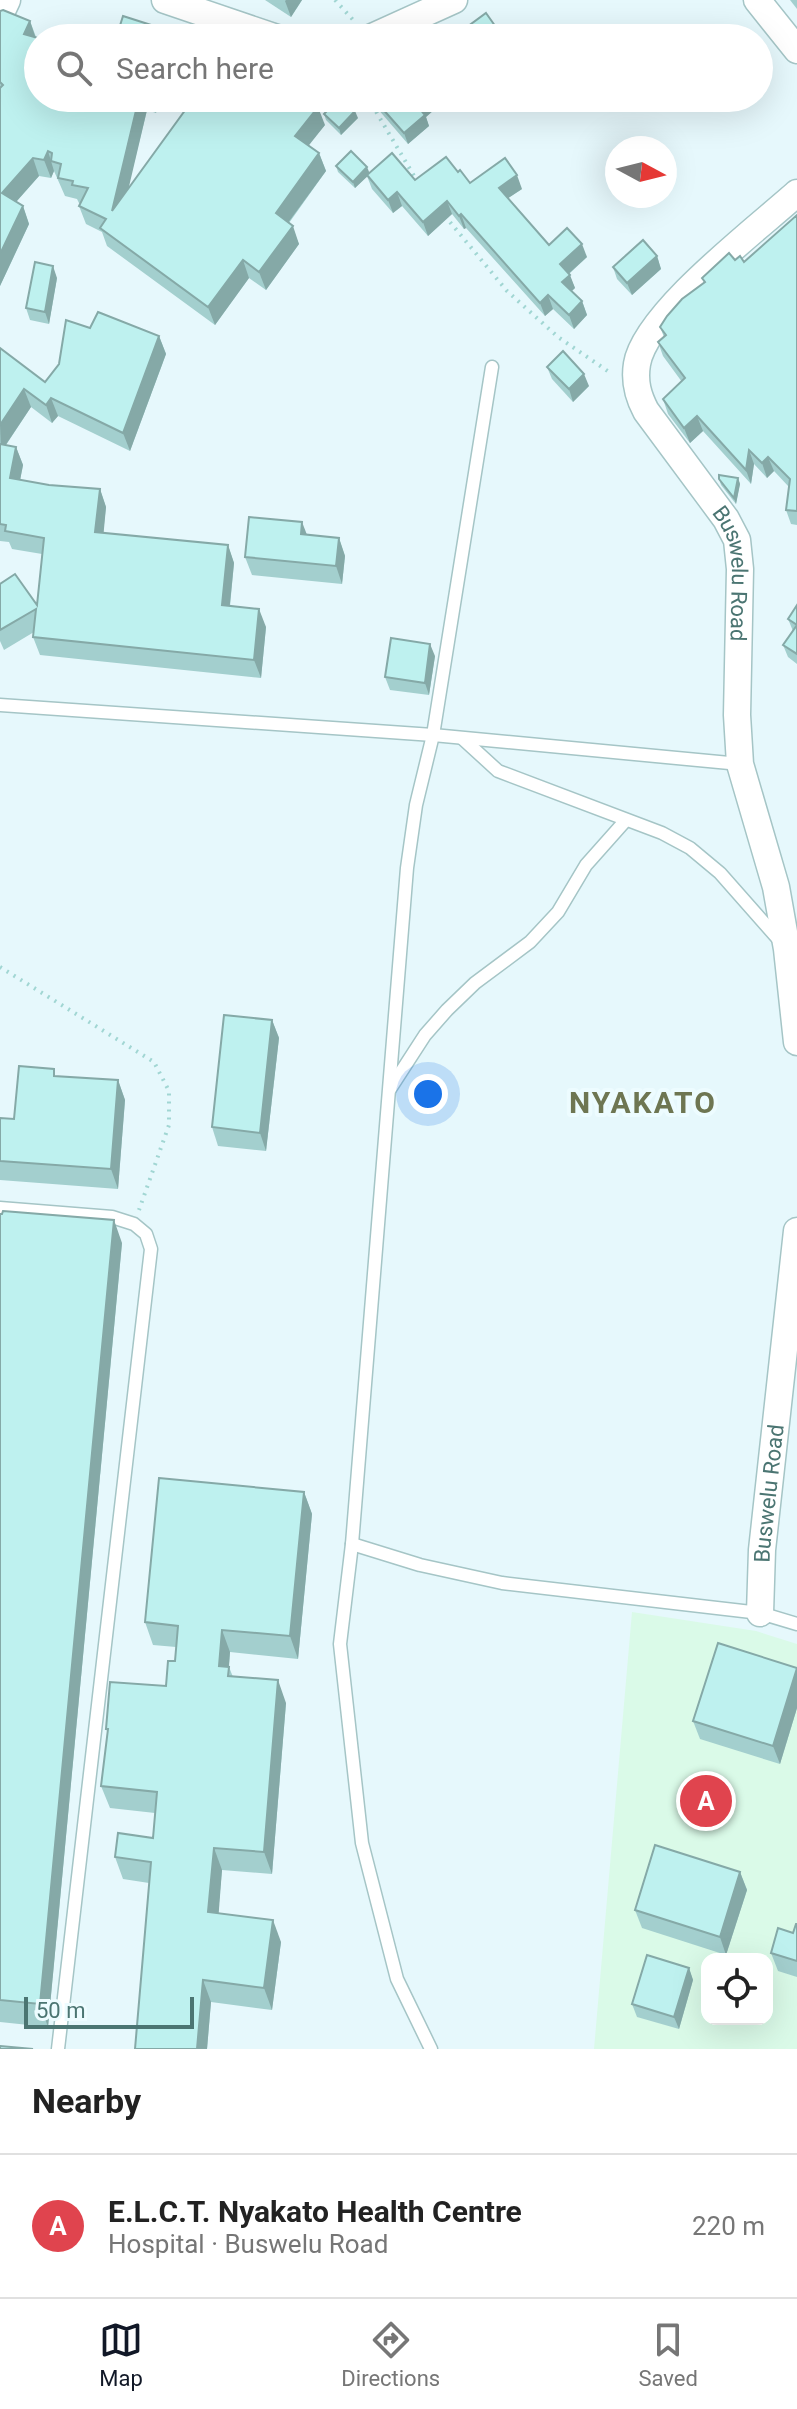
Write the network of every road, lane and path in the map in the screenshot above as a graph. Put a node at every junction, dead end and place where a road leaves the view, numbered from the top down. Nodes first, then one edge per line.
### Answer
1 (7, 0) edge
2 (165, 0) edge
3 (335, 0) edge
4 (454, 0) edge
5 (757, 0) edge
6 (0, 15) edge
7 (236, 24) edge
8 (357, 24) edge
9 (389, 24) edge
10 (797, 50) edge
11 (376, 112) edge
12 (419, 184) edge
13 (797, 193) edge
14 (438, 207) edge
15 (492, 367) dead end
16 (636, 393) junction
17 (0, 705) edge
18 (433, 735) junction
19 (463, 739) junction
20 (740, 764) junction
21 (626, 820) junction
22 (791, 959) edge
23 (0, 967) edge
24 (797, 1042) edge
25 (387, 1092) junction
26 (0, 1208) edge
27 (134, 1224) junction
28 (797, 1231) edge
29 (352, 1544) junction
30 (760, 1613) junction
31 (797, 1624) edge
32 (58, 2049) edge
33 (431, 2049) edge

1 - 6 street
2 - 7 street
3 - 8 path
4 - 9 street
5 - 10 street
11 - 12 path
13 - 16 street
14 - 16 path
15 - 18 lane
16 - 20 street, Buswelu Road
17 - 18 lane
18 - 19 lane
18 - 25 lane
19 - 20 lane
19 - 21 lane
20 - 22 street, Buswelu Road
21 - 22 lane
21 - 25 lane
22 - 24 street, Buswelu Road
23 - 27 path
25 - 29 lane
26 - 27 lane
27 - 32 lane
28 - 30 street, Buswelu Road
29 - 30 lane
29 - 33 lane
30 - 31 lane

